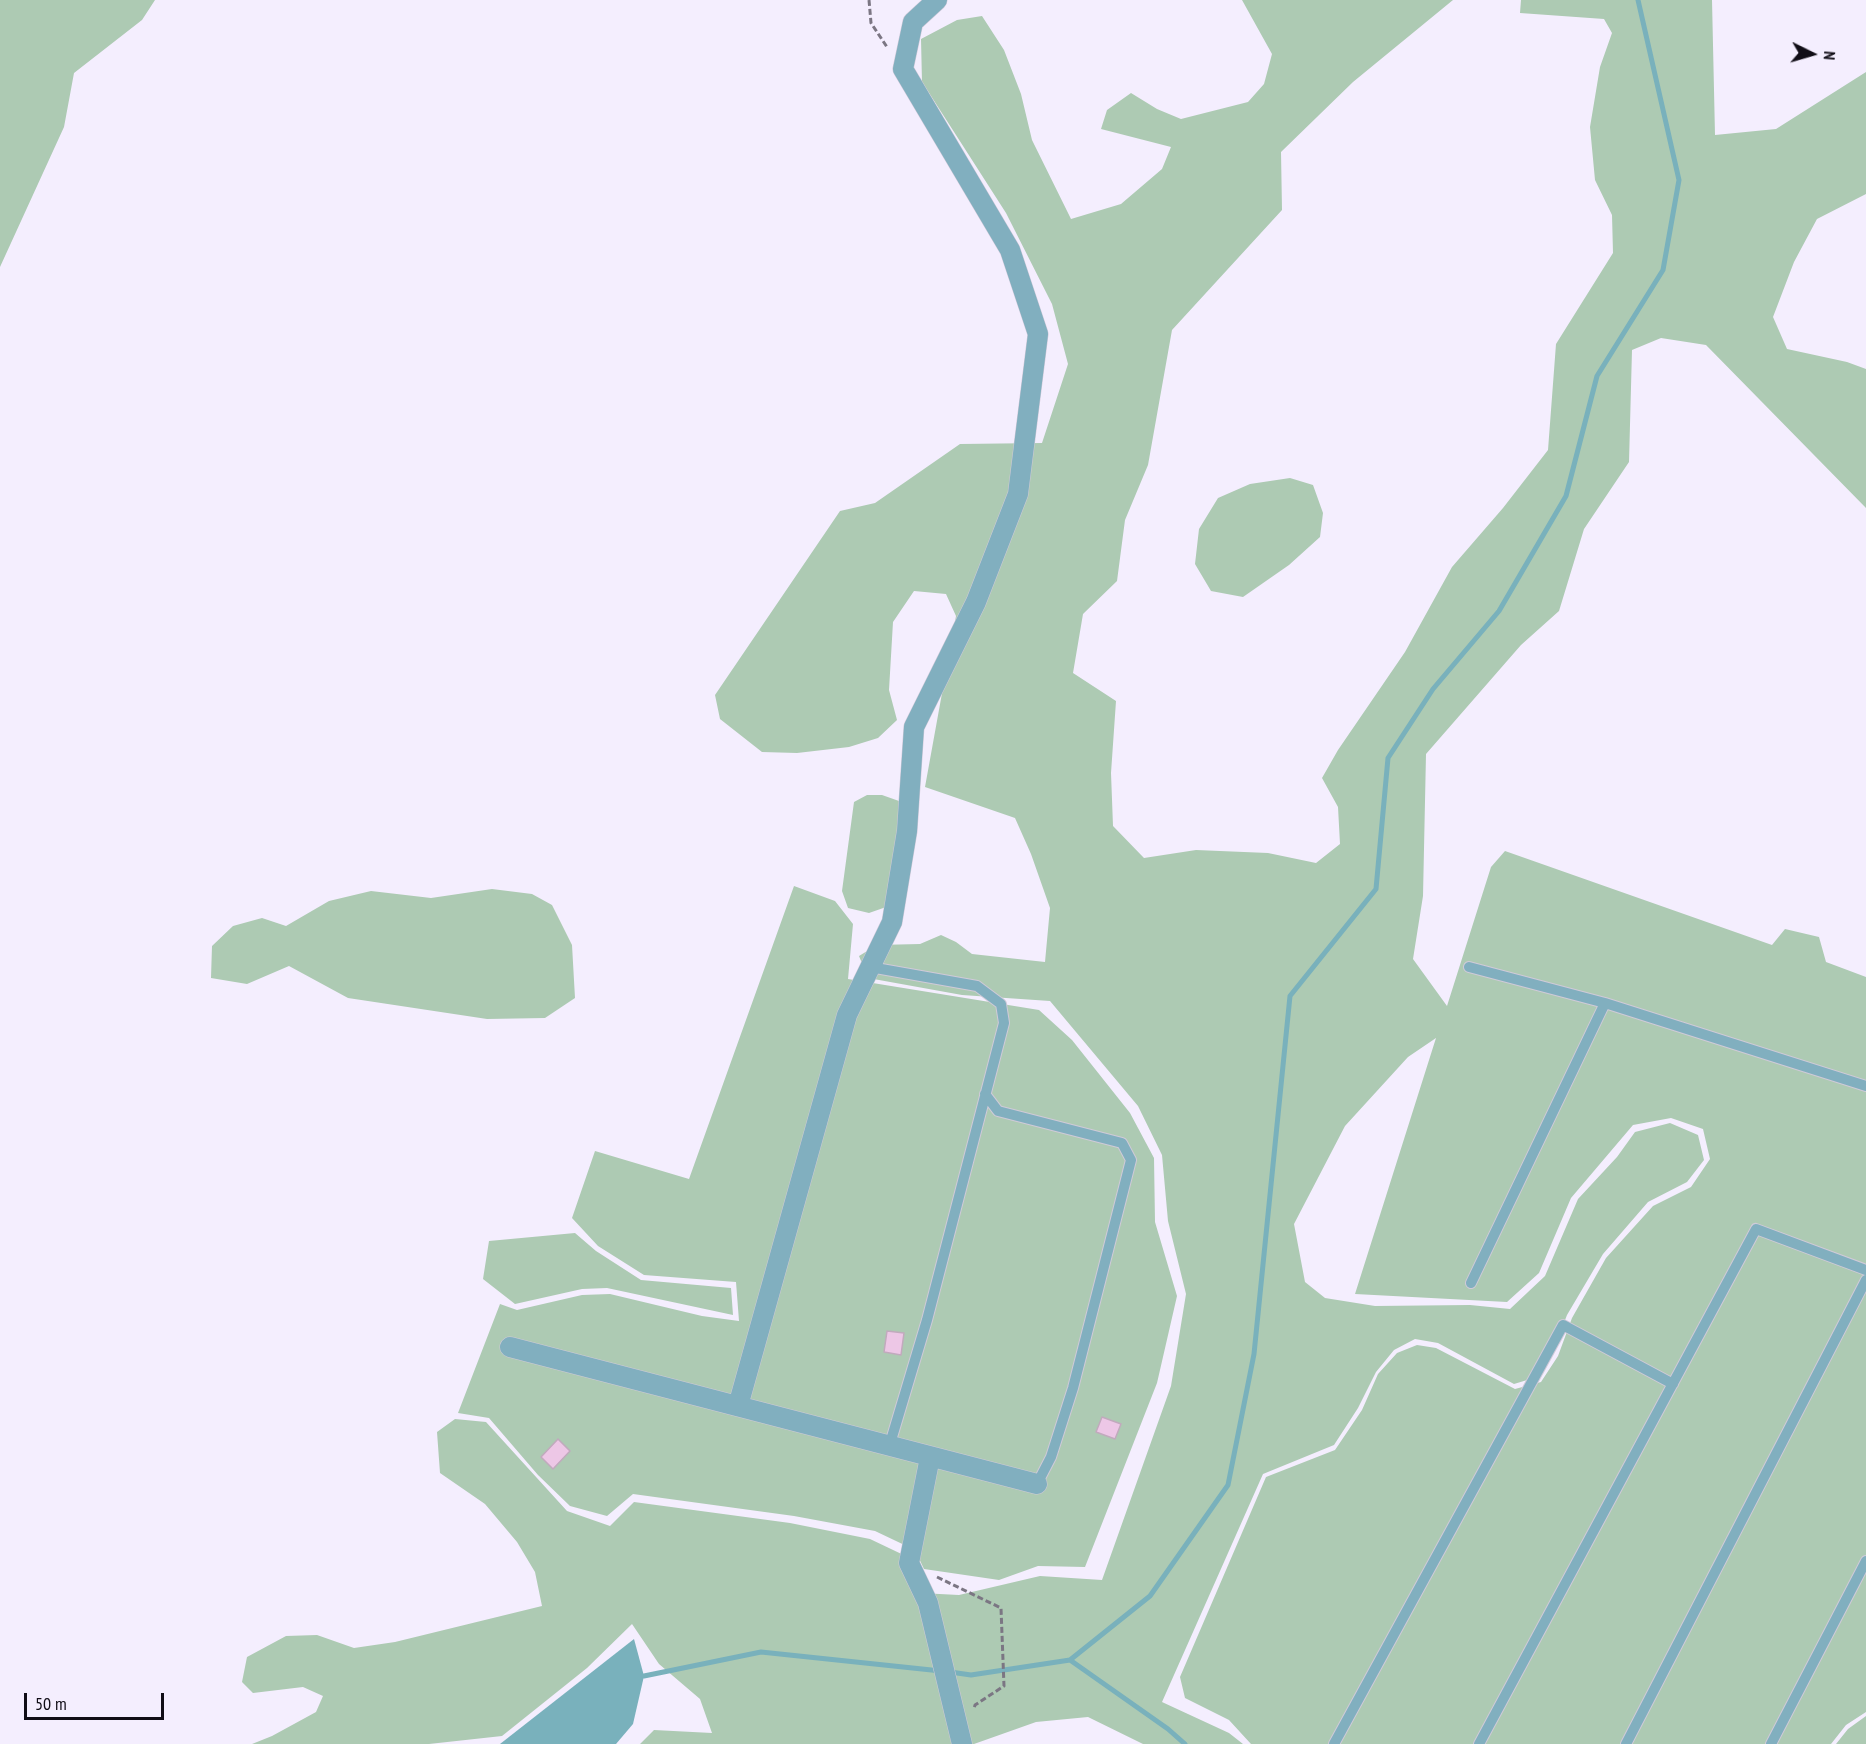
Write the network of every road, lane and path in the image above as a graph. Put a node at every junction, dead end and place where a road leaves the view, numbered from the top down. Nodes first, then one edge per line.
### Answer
1 (869, 0) edge
2 (937, 0) edge
3 (903, 69) junction
4 (870, 967) junction
5 (1469, 967) dead end
6 (1605, 1003) junction
7 (1866, 1086) edge
8 (985, 1094) junction
9 (1866, 1270) edge
10 (1866, 1280) edge
11 (1471, 1282) dead end
12 (510, 1347) dead end
13 (1673, 1384) junction
14 (738, 1406) junction
15 (889, 1447) junction
16 (930, 1457) junction
17 (1037, 1484) joint
18 (1866, 1561) edge
19 (909, 1563) junction
20 (973, 1714) dead end
21 (962, 1744) edge
22 (1334, 1744) edge
23 (1479, 1744) edge
24 (1626, 1744) edge
25 (1771, 1744) edge

1 - 3 path
2 - 3 street
3 - 4 street
4 - 8 lane
4 - 14 street
5 - 6 lane
6 - 7 lane
6 - 11 lane
8 - 15 lane
8 - 17 lane
9 - 13 lane
10 - 24 lane
12 - 14 street
13 - 22 lane
13 - 23 lane
14 - 15 street
15 - 16 street
16 - 17 street
16 - 19 street
18 - 25 lane
19 - 20 path
19 - 21 street

